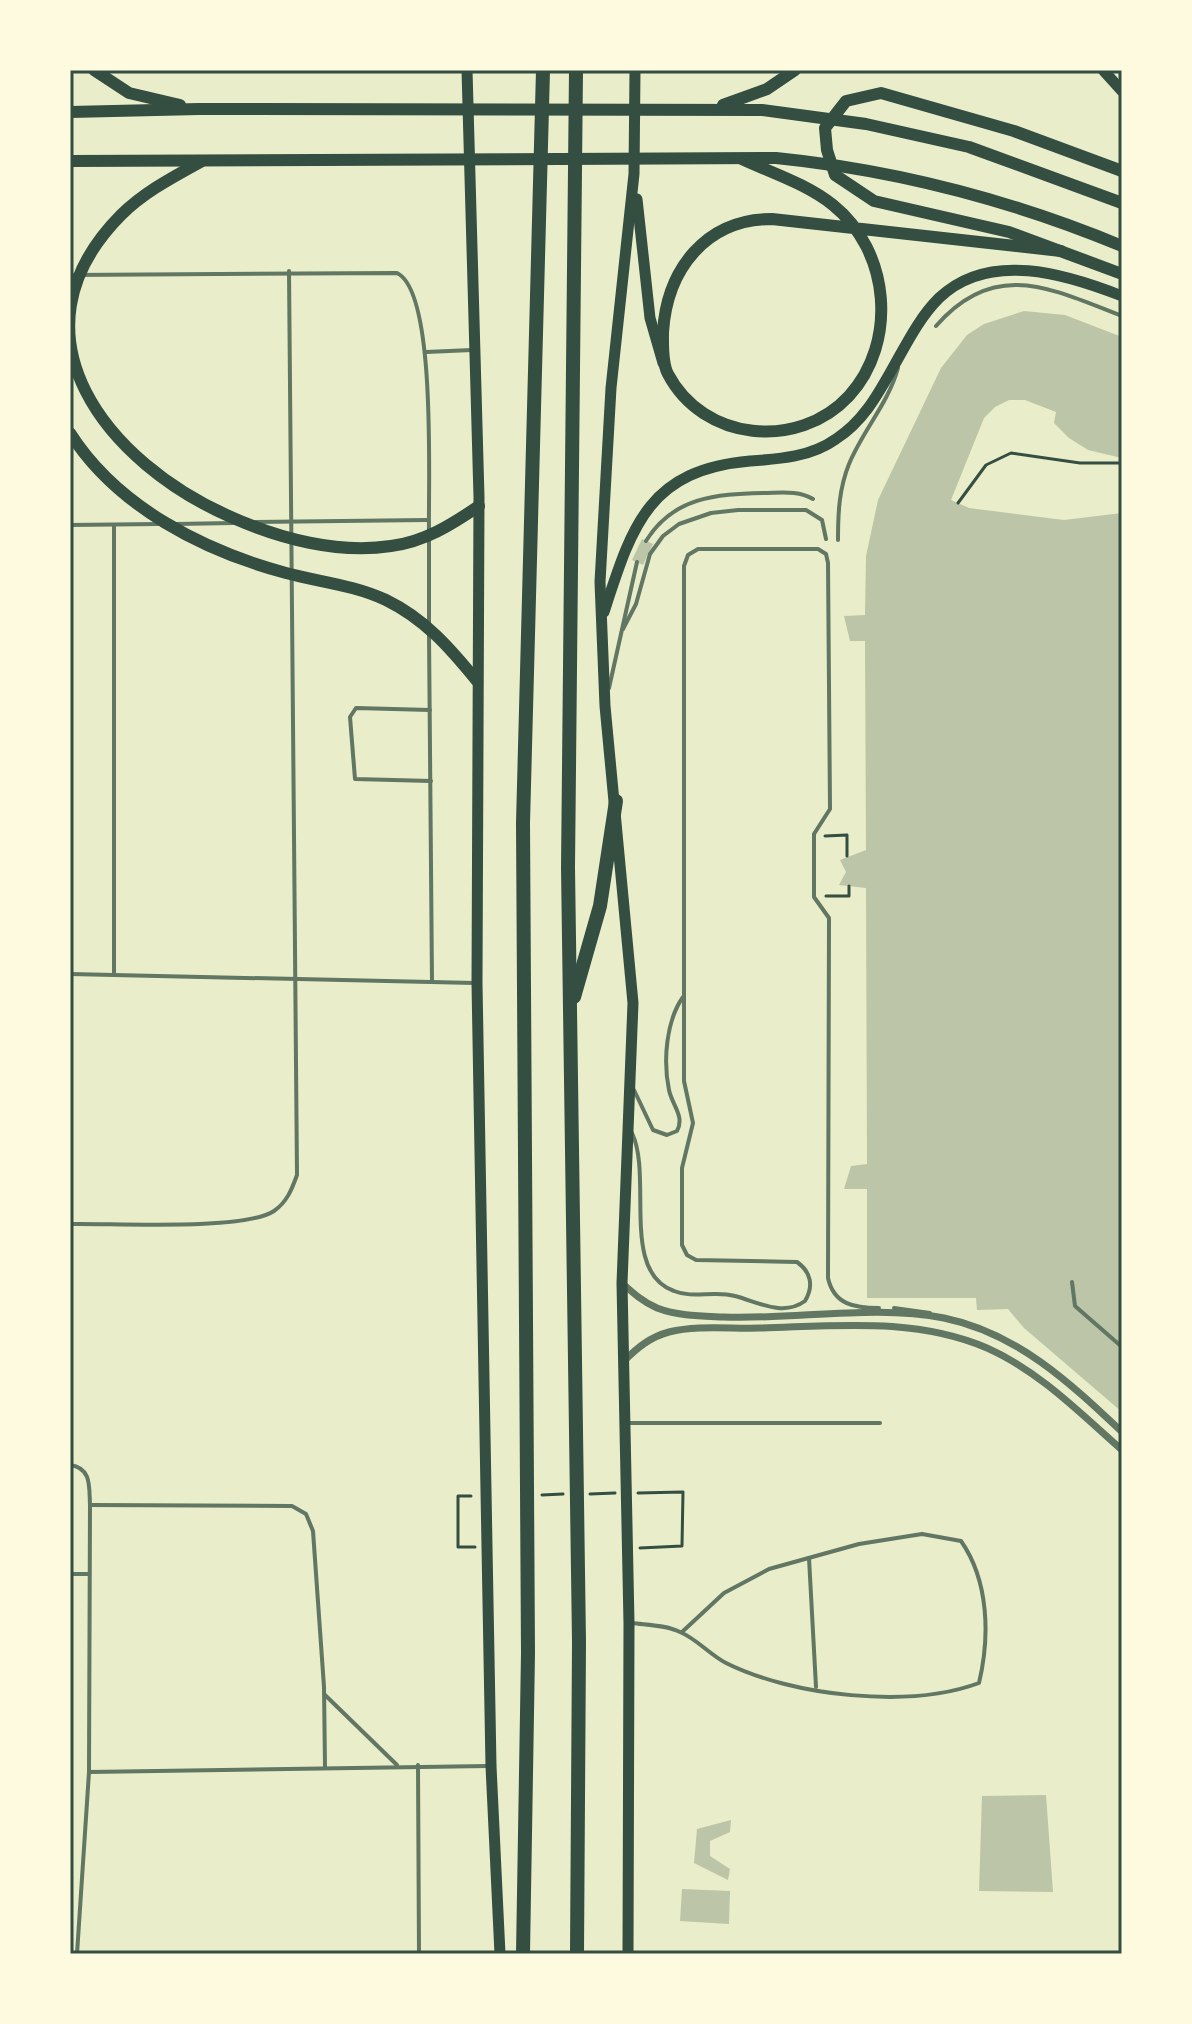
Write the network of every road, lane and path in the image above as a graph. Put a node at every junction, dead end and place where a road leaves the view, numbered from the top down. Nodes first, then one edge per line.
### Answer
1 (94, 70) edge
2 (467, 70) edge
3 (543, 70) edge
4 (576, 70) edge
5 (635, 70) edge
6 (795, 70) edge
7 (1103, 70) edge
8 (1122, 91) edge
9 (710, 107) junction
10 (199, 109) junction
11 (70, 112) edge
12 (735, 156) junction
13 (204, 160) junction
14 (70, 161) edge
15 (1122, 171) edge
16 (634, 174) junction
17 (1122, 203) edge
18 (1122, 246) edge
19 (1061, 251) junction
20 (289, 271) junction
21 (1122, 274) edge
22 (70, 275) edge
23 (1122, 296) edge
24 (1122, 316) edge
25 (936, 326) dead end
26 (474, 350) junction
27 (903, 350) junction
28 (426, 352) junction
29 (666, 371) junction
30 (70, 433) edge
31 (1122, 463) edge
32 (813, 499) dead end
33 (958, 503) dead end
34 (479, 506) junction
35 (428, 520) junction
36 (293, 522) junction
37 (70, 525) edge
38 (114, 525) junction
39 (826, 539) dead end
40 (838, 540) dead end
41 (646, 541) dead end
42 (637, 562) dead end
43 (601, 624) junction
44 (623, 629) junction
45 (477, 681) junction
46 (605, 706) junction
47 (430, 710) junction
48 (431, 781) junction
49 (616, 801) junction
50 (814, 836) junction
51 (847, 856) dead end
52 (849, 886) dead end
53 (814, 897) junction
54 (70, 974) edge
55 (114, 974) junction
56 (298, 977) junction
57 (432, 982) junction
58 (477, 983) junction
59 (684, 995) junction
60 (570, 1009) junction
61 (631, 1083) junction
62 (627, 1124) junction
63 (70, 1224) edge
64 (1072, 1282) dead end
65 (622, 1283) junction
66 (879, 1308) dead end
67 (894, 1308) dead end
68 (943, 1318) junction
69 (1122, 1347) edge
70 (622, 1363) junction
71 (624, 1423) junction
72 (880, 1423) dead end
73 (1122, 1432) edge
74 (1122, 1450) edge
75 (70, 1465) edge
76 (683, 1492) dead end
77 (458, 1496) dead end
78 (90, 1505) junction
79 (458, 1547) dead end
80 (627, 1548) junction
81 (809, 1558) junction
82 (70, 1574) edge
83 (89, 1574) junction
84 (629, 1623) junction
85 (682, 1632) junction
86 (816, 1689) junction
87 (325, 1695) junction
88 (397, 1765) junction
89 (418, 1765) junction
90 (491, 1766) junction
91 (325, 1767) junction
92 (89, 1772) junction
93 (77, 1954) edge
94 (419, 1954) edge
95 (500, 1954) edge
96 (523, 1954) edge
97 (577, 1954) edge
98 (628, 1954) edge

1 - 10 highway
2 - 26 main road
3 - 96 highway
4 - 60 highway
5 - 16 main road
6 - 9 highway
7 - 8 main road
9 - 10 highway
9 - 17 highway
10 - 11 highway
12 - 13 highway
12 - 18 highway
12 - 29 highway
13 - 14 highway
13 - 34 highway
15 - 19 highway
16 - 29 main road
16 - 43 main road
19 - 21 highway
19 - 29 highway
20 - 22 lane
20 - 28 lane
20 - 36 lane
23 - 27 main road
24 - 25 lane
26 - 28 lane
26 - 34 main road
27 - 40 lane
27 - 43 main road
28 - 35 lane
30 - 45 highway
31 - 33 path
32 - 41 lane
34 - 45 main road
35 - 36 lane
35 - 47 lane
36 - 38 lane
36 - 56 lane
37 - 38 lane
38 - 55 lane
39 - 44 lane
42 - 44 lane
43 - 46 main road
44 - 46 lane
45 - 58 main road
46 - 49 main road
47 - 48 lane
47 - 48 lane
48 - 57 lane
49 - 60 highway
49 - 61 main road
50 - 51 path
50 - 53 lane
50 - 59 lane
52 - 53 path
53 - 66 lane
54 - 55 lane
55 - 56 lane
56 - 57 lane
56 - 63 lane
57 - 58 lane
58 - 90 main road
59 - 61 lane
59 - 62 lane
60 - 97 highway
61 - 62 main road
62 - 65 main road
64 - 69 lane
65 - 68 street
65 - 70 main road
67 - 68 lane
68 - 73 street
70 - 71 main road
70 - 74 street
71 - 72 lane
71 - 80 main road
75 - 78 lane
76 - 80 path
77 - 79 path
78 - 83 lane
78 - 87 lane
80 - 84 main road
81 - 85 lane
81 - 86 lane
81 - 86 lane
82 - 83 lane
83 - 92 lane
84 - 85 lane
84 - 98 main road
85 - 86 lane
87 - 88 lane
87 - 91 lane
88 - 89 lane
88 - 91 lane
89 - 90 lane
89 - 94 lane
90 - 95 main road
91 - 92 lane
92 - 93 lane

